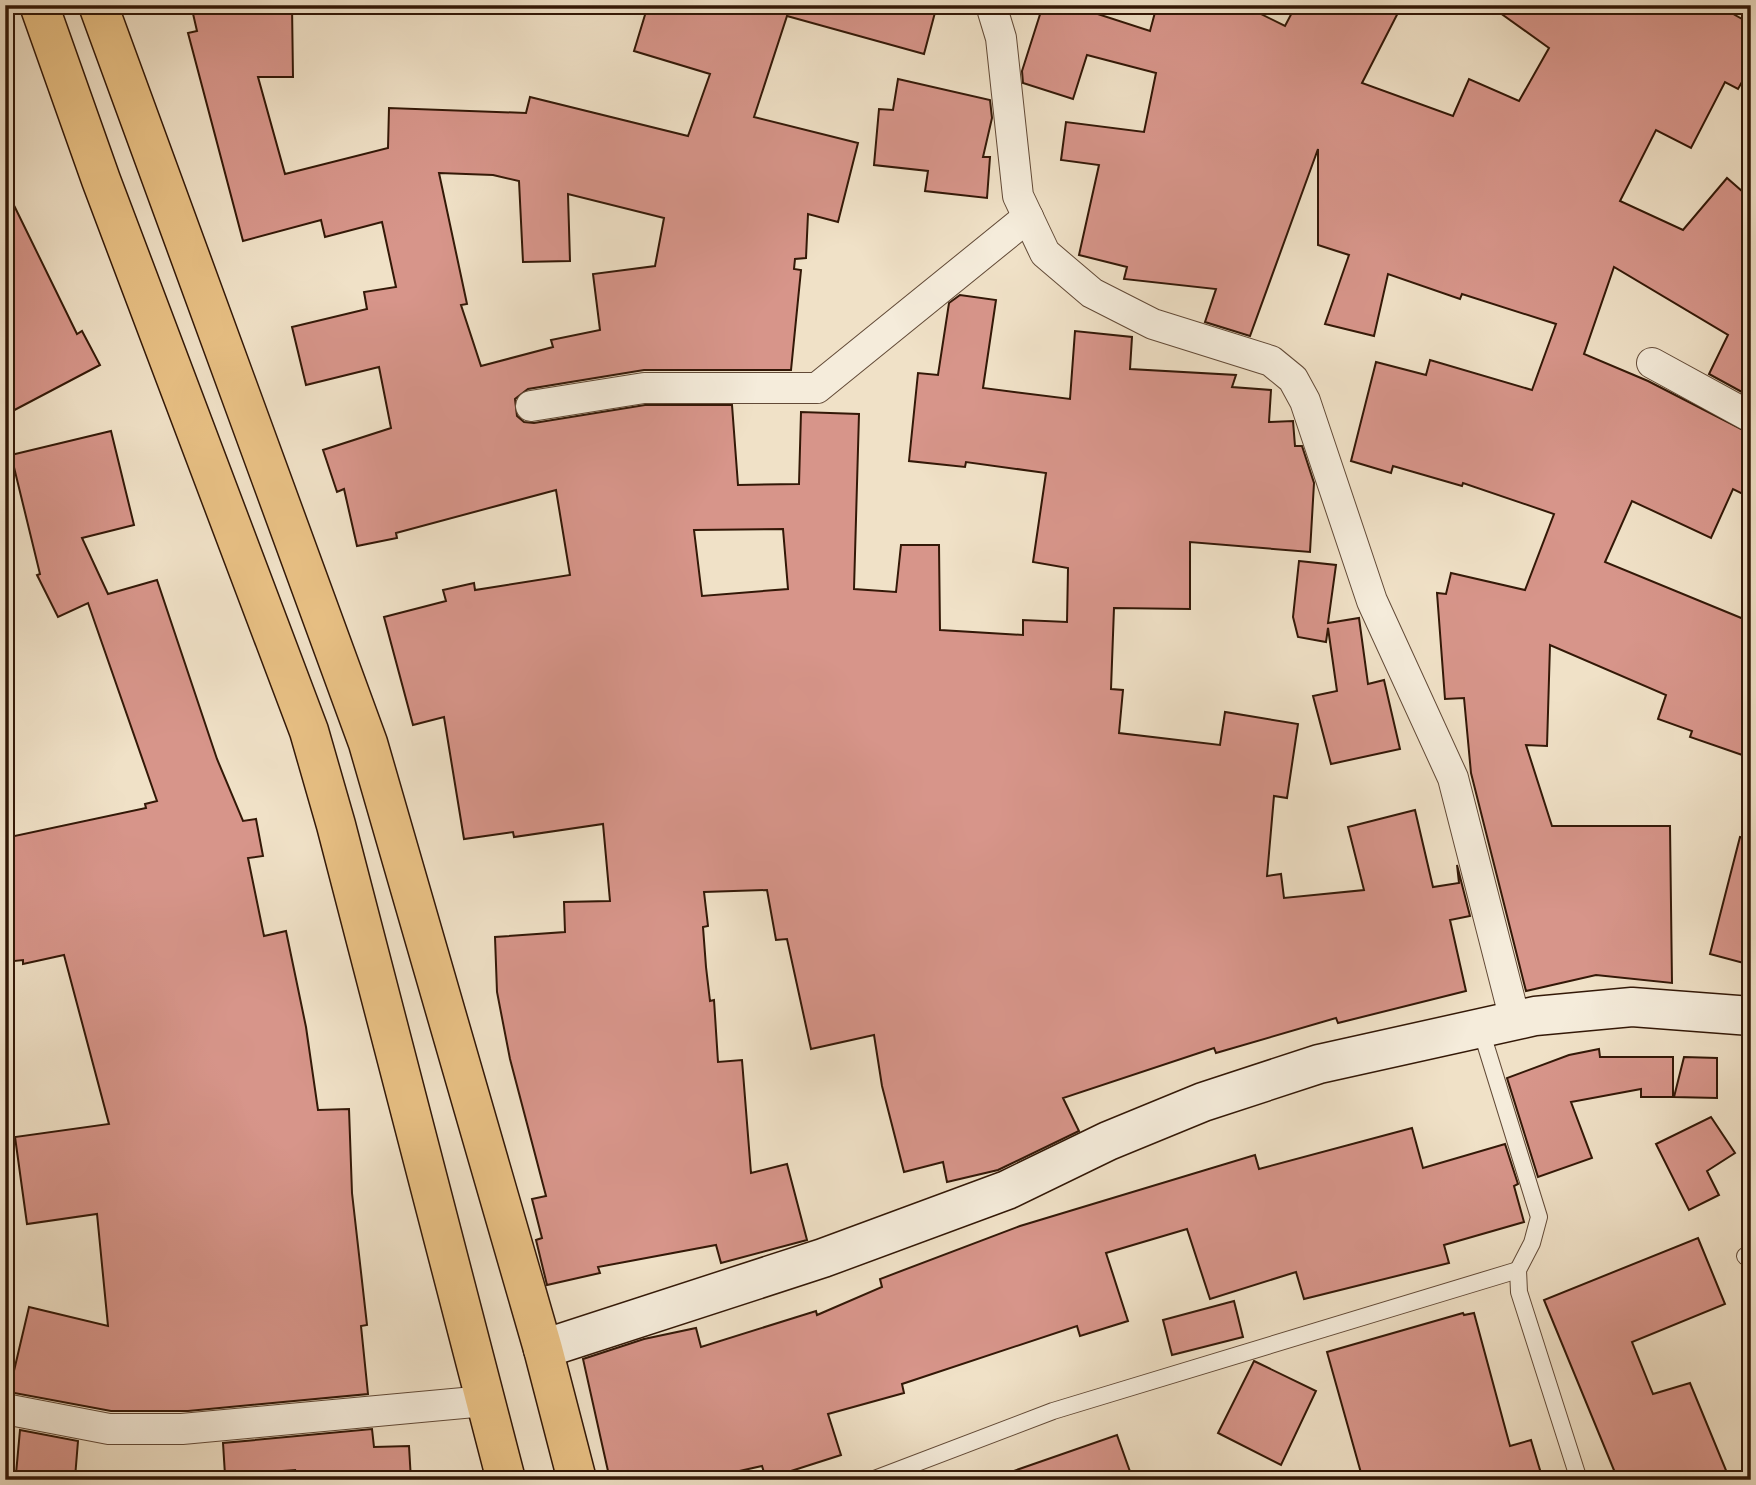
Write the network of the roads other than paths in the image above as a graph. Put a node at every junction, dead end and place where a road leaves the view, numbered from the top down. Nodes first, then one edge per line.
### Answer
1 (39, 5) edge
2 (98, 5) edge
3 (991, 5) edge
4 (1028, 217) junction
5 (1652, 363) dead end
6 (531, 406) dead end
7 (1751, 417) edge
8 (1751, 1016) edge
9 (1498, 1024) junction
10 (1518, 1270) junction
11 (543, 1349) junction
12 (485, 1401) junction
13 (5, 1409) edge
14 (1751, 1472) edge
15 (506, 1480) edge
16 (577, 1480) edge
17 (872, 1480) edge
18 (1579, 1480) edge
19 (1745, 1480) edge

1 - 12 highway
2 - 11 highway
3 - 4 street
4 - 6 street
4 - 9 street
5 - 7 street
8 - 9 street
9 - 10 lane
9 - 11 street
10 - 17 lane
10 - 18 lane
11 - 16 highway
12 - 13 street
12 - 15 highway
14 - 19 lane

